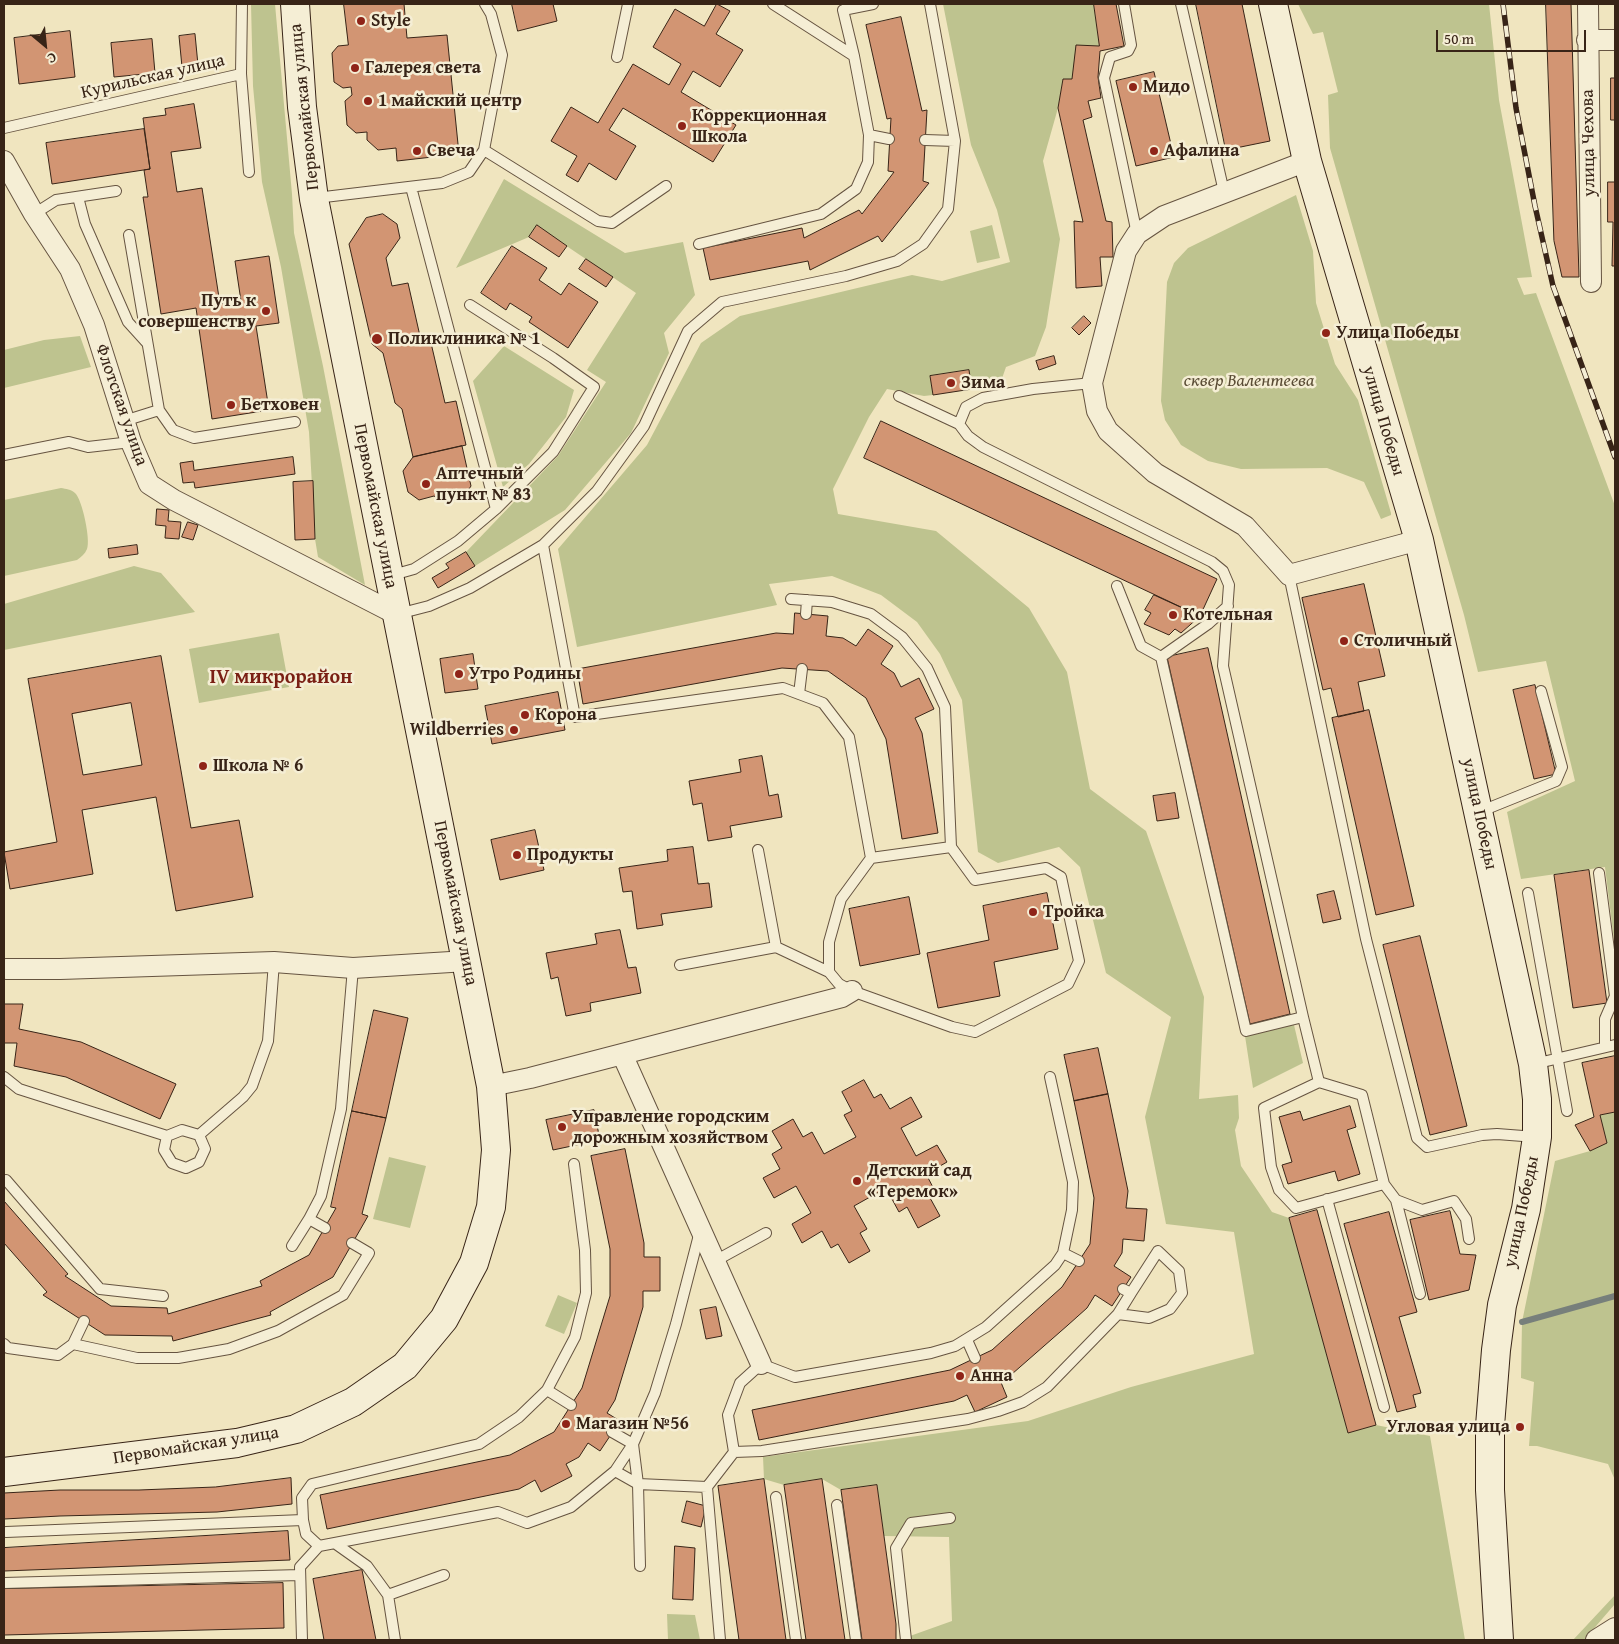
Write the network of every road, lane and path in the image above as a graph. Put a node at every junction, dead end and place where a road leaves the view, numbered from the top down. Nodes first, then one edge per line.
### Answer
1 (242, 4) edge
2 (295, 4) edge
3 (485, 4) edge
4 (628, 4) edge
5 (773, 4) edge
6 (873, 4) edge
7 (930, 4) edge
8 (1124, 4) edge
9 (1181, 4) edge
10 (1273, 4) edge
11 (1588, 4) edge
12 (1587, 40) junction
13 (1615, 40) edge
14 (854, 56) junction
15 (617, 57) dead end
16 (241, 74) junction
17 (4, 128) edge
18 (868, 134) junction
19 (890, 139) dead end
20 (925, 140) dead end
21 (955, 141) junction
22 (484, 150) junction
23 (4, 161) edge
24 (1307, 162) junction
25 (249, 172) dead end
26 (666, 186) dead end
27 (411, 187) junction
28 (116, 191) dead end
29 (1224, 192) junction
30 (78, 197) junction
31 (314, 199) junction
32 (34, 214) junction
33 (1137, 234) junction
34 (129, 235) dead end
35 (699, 244) dead end
36 (1591, 282) dead end
37 (470, 305) dead end
38 (148, 344) junction
39 (1092, 383) junction
40 (899, 396) dead end
41 (159, 410) junction
42 (124, 421) junction
43 (295, 422) dead end
44 (959, 424) junction
45 (130, 442) junction
46 (4, 455) edge
47 (496, 509) junction
48 (1418, 540) junction
49 (543, 545) junction
50 (1289, 575) junction
51 (388, 576) junction
52 (1117, 586) dead end
53 (791, 599) dead end
54 (807, 600) junction
55 (1228, 606) junction
56 (396, 614) junction
57 (806, 614) dead end
58 (1160, 657) junction
59 (802, 669) dead end
60 (1541, 691) dead end
61 (799, 694) junction
62 (1478, 813) junction
63 (951, 847) junction
64 (758, 850) dead end
65 (871, 858) junction
66 (1599, 873) dead end
67 (1528, 893) dead end
68 (776, 947) junction
69 (467, 961) junction
70 (274, 962) junction
71 (680, 965) dead end
72 (353, 968) junction
73 (4, 969) edge
74 (829, 972) junction
75 (852, 990) junction
76 (1303, 1017) junction
77 (1610, 1046) edge
78 (622, 1054) junction
79 (1545, 1061) junction
80 (1050, 1076) dead end
81 (4, 1077) edge
82 (1320, 1082) junction
83 (491, 1086) junction
84 (1567, 1111) dead end
85 (199, 1135) junction
86 (167, 1136) junction
87 (1537, 1138) junction
88 (574, 1164) dead end
89 (4, 1182) edge
90 (1384, 1184) junction
91 (1327, 1199) junction
92 (1396, 1200) junction
93 (309, 1219) junction
94 (325, 1228) dead end
95 (700, 1229) junction
96 (766, 1233) dead end
97 (1470, 1239) dead end
98 (352, 1243) dead end
99 (292, 1246) dead end
100 (1063, 1253) junction
101 (1079, 1261) dead end
102 (715, 1262) junction
103 (1420, 1294) dead end
104 (163, 1296) dead end
105 (1118, 1314) junction
106 (84, 1321) dead end
107 (967, 1340) junction
108 (4, 1344) edge
109 (73, 1344) junction
110 (975, 1358) dead end
111 (761, 1364) junction
112 (547, 1390) junction
113 (571, 1405) dead end
114 (1384, 1408) dead end
115 (612, 1432) dead end
116 (633, 1444) junction
117 (734, 1452) junction
118 (614, 1471) junction
119 (4, 1472) edge
120 (638, 1484) junction
121 (706, 1488) junction
122 (776, 1497) dead end
123 (837, 1505) dead end
124 (950, 1518) dead end
125 (303, 1520) junction
126 (6, 1532) dead end
127 (336, 1544) junction
128 (319, 1546) junction
129 (640, 1566) dead end
130 (300, 1575) junction
131 (444, 1575) dead end
132 (4, 1583) edge
133 (388, 1595) junction
134 (1615, 1628) edge
135 (302, 1640) edge
136 (395, 1640) edge
137 (720, 1640) edge
138 (796, 1640) edge
139 (856, 1640) edge
140 (906, 1640) edge
141 (1499, 1640) edge
142 (1596, 1640) edge

1 - 16 lane, Курильская улица
2 - 31 street, Первомайская улица
3 - 22 lane
4 - 15 lane
5 - 14 lane
6 - 14 lane
7 - 21 lane
8 - 33 lane
9 - 29 lane
10 - 24 street, улица Победы
11 - 12 street, улица Чехова
12 - 13 street
12 - 36 street, улица Чехова
14 - 18 lane
16 - 17 lane, Курильская улица
16 - 25 lane
18 - 19 lane
18 - 35 lane
20 - 21 lane
21 - 49 lane
22 - 26 lane
22 - 27 lane
23 - 32 street, Флотская улица
24 - 29 street
24 - 48 street, улица Победы
27 - 31 lane
27 - 47 lane
28 - 30 lane
29 - 33 street
30 - 32 lane
30 - 38 lane
31 - 51 street, Первомайская улица
32 - 42 street, Флотская улица
33 - 39 street
34 - 38 lane
37 - 47 lane
38 - 41 lane
39 - 44 lane
39 - 50 street
40 - 44 lane
41 - 42 lane
41 - 43 lane
42 - 45 street, Флотская улица
44 - 55 lane
45 - 46 lane
45 - 56 street, Флотская улица
47 - 51 lane
48 - 50 street
48 - 62 street, улица Победы
49 - 56 lane
49 - 61 lane
50 - 87 lane
51 - 56 street, Первомайская улица
52 - 58 lane
53 - 54 lane
54 - 57 lane
54 - 63 lane
55 - 58 lane
55 - 76 lane
56 - 69 street, Первомайская улица
58 - 76 lane
59 - 61 lane
60 - 62 lane
61 - 65 lane
62 - 79 street, улица Победы
63 - 65 lane
63 - 75 lane
64 - 68 lane
65 - 74 lane
66 - 77 lane
67 - 79 lane
68 - 71 lane
68 - 74 lane
69 - 72 street
69 - 83 street, Первомайская улица
70 - 72 street
70 - 73 street
70 - 85 lane
72 - 93 lane
74 - 75 lane
75 - 78 street
76 - 82 lane
77 - 79 lane
78 - 83 street
78 - 95 street
79 - 84 lane
79 - 87 street, улица Победы
80 - 100 lane
81 - 86 lane
82 - 90 lane
82 - 91 lane
83 - 119 street, Первомайская улица
85 - 86 lane
85 - 86 lane
87 - 141 street, улица Победы
88 - 112 lane
89 - 104 lane
90 - 91 lane
90 - 92 lane
91 - 114 lane
92 - 97 lane
92 - 103 lane
93 - 94 lane
93 - 99 lane
95 - 102 street
95 - 116 lane
96 - 102 lane
98 - 109 lane
100 - 101 lane
100 - 107 lane
102 - 111 street
105 - 105 lane
105 - 117 lane
106 - 109 lane
107 - 110 lane
107 - 111 lane
108 - 109 lane
111 - 117 lane
112 - 113 lane
112 - 125 lane
115 - 116 lane
116 - 118 lane
116 - 120 lane
117 - 121 lane
118 - 120 lane
118 - 127 lane
120 - 121 lane
120 - 129 lane
121 - 137 lane
122 - 138 lane
123 - 139 lane
124 - 140 lane
125 - 126 lane
125 - 128 lane
127 - 128 lane
127 - 133 lane
128 - 130 lane
130 - 132 lane
130 - 135 lane
131 - 133 lane
133 - 136 lane
134 - 142 street

